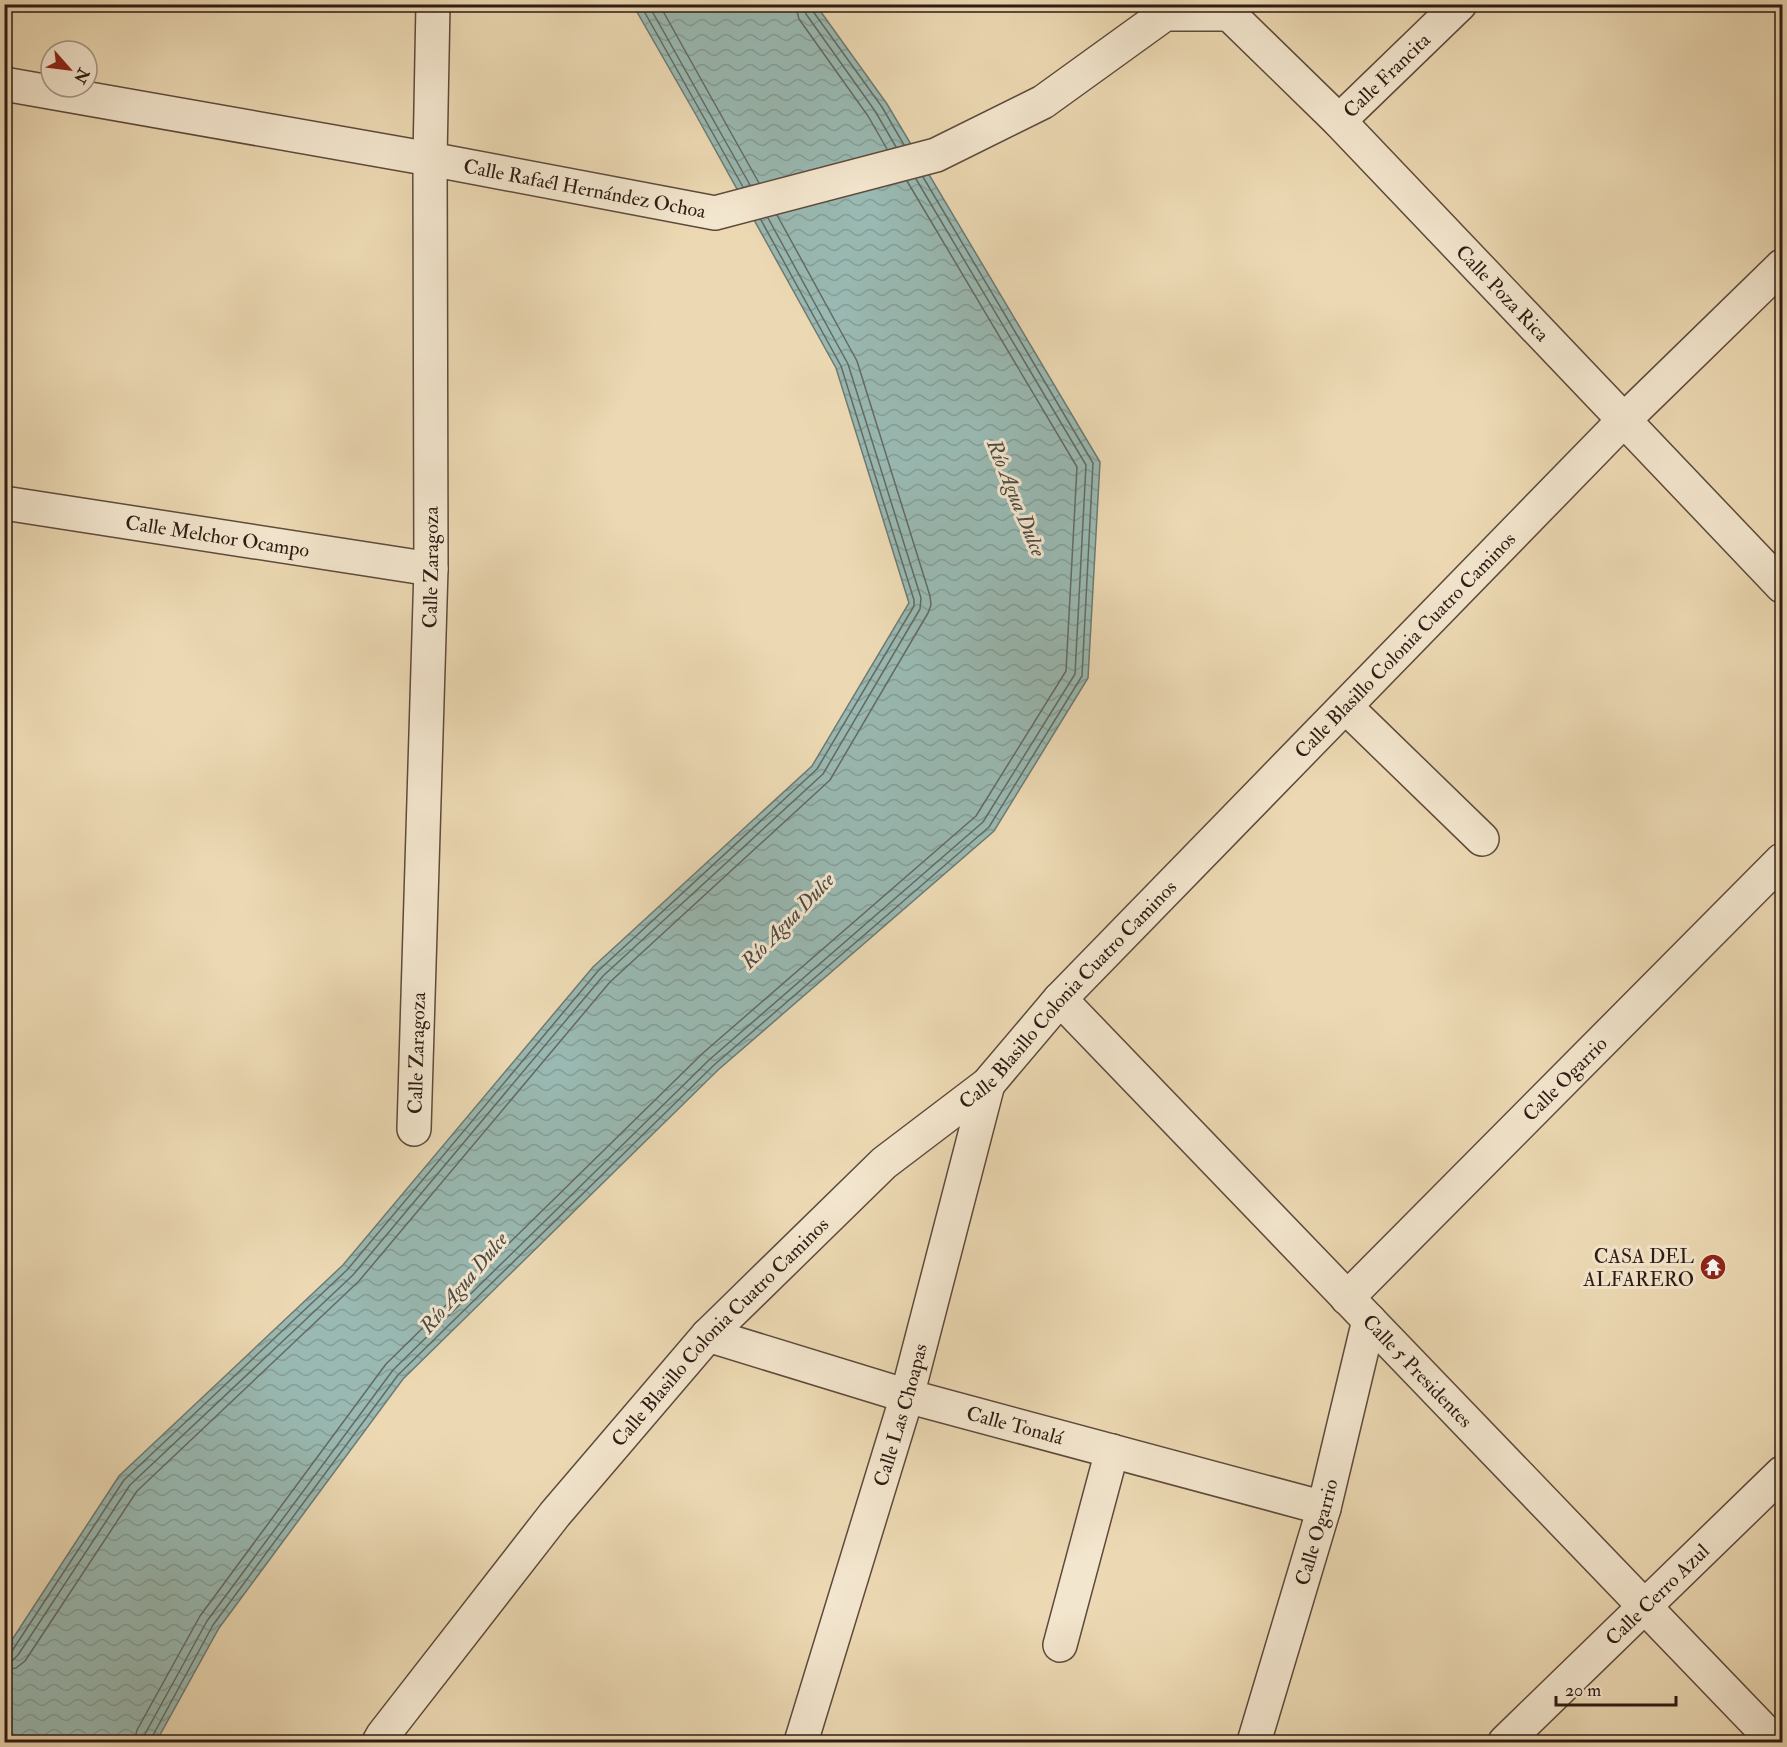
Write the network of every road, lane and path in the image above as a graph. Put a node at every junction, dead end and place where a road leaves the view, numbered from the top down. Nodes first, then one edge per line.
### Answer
1 (433, 4) edge
2 (1460, 4) edge
3 (1224, 9) edge
4 (4, 84) edge
5 (1339, 122) junction
6 (430, 159) junction
7 (1782, 266) edge
8 (1624, 420) junction
9 (4, 503) edge
10 (431, 569) junction
11 (1782, 586) edge
12 (1346, 707) junction
13 (1482, 839) dead end
14 (1782, 860) edge
15 (1060, 999) junction
16 (988, 1084) junction
17 (414, 1130) dead end
18 (1358, 1309) junction
19 (708, 1335) junction
20 (907, 1396) junction
21 (1112, 1451) junction
22 (1782, 1473) edge
23 (1324, 1508) junction
24 (1645, 1607) junction
25 (1060, 1645) dead end
26 (379, 1743) edge
27 (801, 1743) edge
28 (1254, 1743) edge
29 (1505, 1743) edge
30 (1775, 1743) edge

1 - 6 street, Calle Zaragoza
2 - 5 street, Calle Francita
3 - 5 street, Calle Poza Rica
3 - 6 street, Calle Rafaél Hernández Ochoa
4 - 6 street, Calle Rafaél Hernández Ochoa
5 - 8 street, Calle Poza Rica
6 - 10 street, Calle Zaragoza
7 - 8 street, Calle Blasillo Colonia Cuatro Caminos
8 - 11 street, Calle Poza Rica
8 - 12 street, Calle Blasillo Colonia Cuatro Caminos
9 - 10 street, Calle Melchor Ocampo
10 - 17 street, Calle Zaragoza
12 - 13 street
12 - 15 street, Calle Blasillo Colonia Cuatro Caminos
14 - 18 street, Calle Ogarrio
15 - 16 street, Calle Blasillo Colonia Cuatro Caminos
15 - 18 street, Calle 5 Presidentes
16 - 19 street, Calle Blasillo Colonia Cuatro Caminos
16 - 20 street, Calle Las Choapas
18 - 23 street, Calle Ogarrio
18 - 24 street, Calle 5 Presidentes
19 - 20 street, Calle Tonalá
19 - 26 street, Calle Blasillo Colonia Cuatro Caminos
20 - 21 street, Calle Tonalá
20 - 27 street, Calle Las Choapas
21 - 23 street, Calle Tonalá
21 - 25 street
22 - 24 street, Calle Cerro Azul
23 - 28 street, Calle Ogarrio
24 - 29 street, Calle Cerro Azul
24 - 30 street, Calle 5 Presidentes

